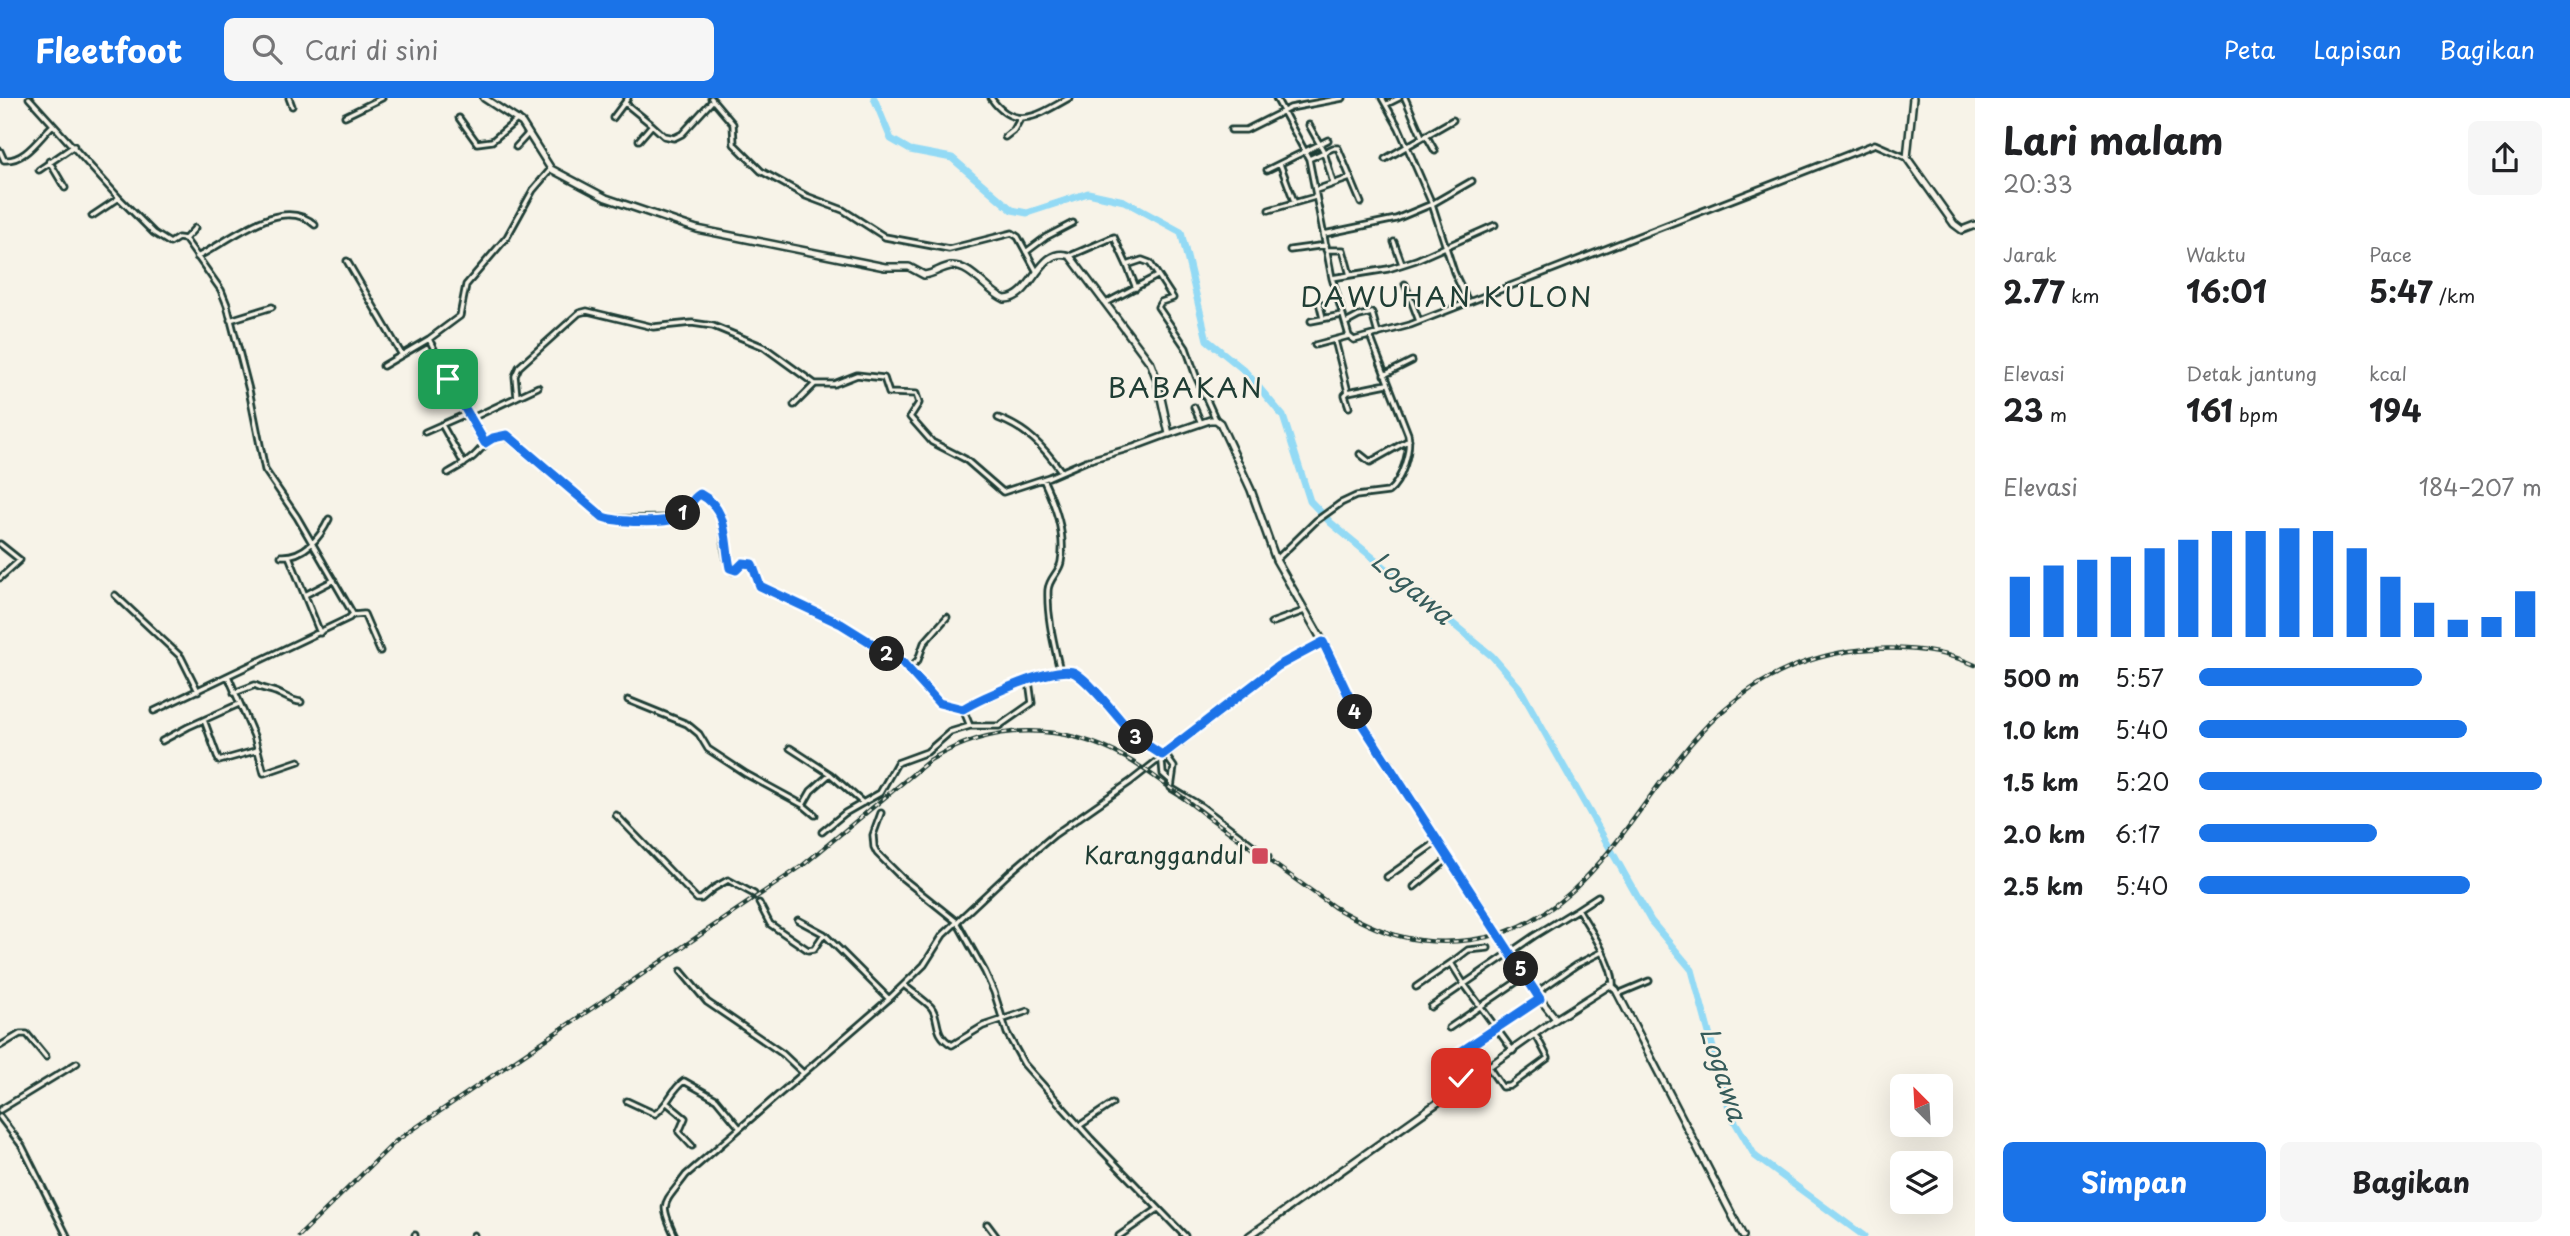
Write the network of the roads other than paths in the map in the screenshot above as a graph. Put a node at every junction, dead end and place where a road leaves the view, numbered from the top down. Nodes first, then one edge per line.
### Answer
1 (29, 98) edge
2 (289, 98) edge
3 (382, 98) edge
4 (484, 98) edge
5 (991, 98) edge
6 (1069, 98) edge
7 (1276, 98) edge
8 (1343, 98) edge
9 (1382, 98) edge
10 (1399, 98) edge
11 (1405, 98) edge
12 (1913, 98) edge
13 (712, 99) edge
14 (626, 100) edge
15 (1387, 104) junction
16 (292, 106) dead end
17 (1284, 110) junction
18 (345, 116) dead end
19 (458, 118) dead end
20 (613, 118) dead end
21 (518, 119) junction
22 (1020, 119) junction
23 (1453, 120) dead end
24 (53, 125) junction
25 (652, 125) junction
26 (1309, 125) dead end
27 (1231, 130) dead end
28 (529, 132) junction
29 (1424, 136) junction
30 (1005, 137) dead end
31 (639, 140) dead end
32 (1328, 140) dead end
33 (1319, 144) junction
34 (74, 146) junction
35 (516, 147) dead end
36 (1408, 148) junction
37 (0, 151) edge
38 (1306, 151) junction
39 (1435, 151) dead end
40 (1324, 152) junction
41 (1908, 158) junction
42 (1309, 159) junction
43 (1385, 159) dead end
44 (48, 162) junction
45 (1280, 164) junction
46 (551, 169) junction
47 (39, 170) dead end
48 (1266, 170) dead end
49 (1350, 178) junction
50 (1472, 181) dead end
51 (1333, 183) junction
52 (65, 188) dead end
53 (1316, 190) junction
54 (1316, 197) junction
55 (119, 198) junction
56 (1294, 202) junction
57 (1362, 203) dead end
58 (1432, 204) junction
59 (1269, 209) dead end
60 (92, 216) dead end
61 (1073, 223) dead end
62 (315, 225) dead end
63 (1495, 225) dead end
64 (1975, 225) edge
65 (195, 228) dead end
66 (1324, 234) junction
67 (185, 239) junction
68 (1394, 242) dead end
69 (1448, 246) junction
70 (1326, 248) junction
71 (1290, 250) dead end
72 (1026, 252) junction
73 (1070, 256) junction
74 (197, 257) junction
75 (347, 261) dead end
76 (1402, 264) junction
77 (1127, 265) junction
78 (1037, 272) junction
79 (1350, 275) junction
80 (1157, 276) junction
81 (1332, 278) junction
82 (1405, 284) dead end
83 (1136, 288) junction
84 (1319, 302) dead end
85 (1468, 302) junction
86 (1104, 304) junction
87 (272, 307) dead end
88 (1342, 315) junction
89 (1323, 318) junction
90 (230, 320) junction
91 (1311, 321) dead end
92 (1419, 321) junction
93 (1345, 323) junction
94 (1378, 334) junction
95 (1349, 336) junction
96 (1370, 336) junction
97 (429, 339) junction
98 (1335, 340) junction
99 (1315, 345) dead end
100 (402, 355) junction
101 (1412, 361) dead end
102 (383, 366) dead end
103 (1384, 375) junction
104 (815, 384) junction
105 (1387, 384) junction
106 (538, 387) dead end
107 (1348, 392) junction
108 (516, 397) junction
109 (794, 405) dead end
110 (1194, 407) dead end
111 (1349, 407) dead end
112 (466, 414) junction
113 (998, 418) dead end
114 (470, 419) junction
115 (1216, 420) junction
116 (1201, 423) junction
117 (442, 425) junction
118 (425, 432) dead end
119 (1169, 434) junction
120 (1409, 440) junction
121 (485, 443) junction
122 (1360, 454) dead end
123 (464, 464) junction
124 (1061, 471) junction
125 (448, 473) dead end
126 (1043, 479) junction
127 (329, 519) dead end
128 (0, 544) edge
129 (312, 545) junction
130 (281, 556) dead end
131 (289, 556) junction
132 (1276, 560) junction
133 (0, 578) edge
134 (334, 580) junction
135 (115, 595) dead end
136 (305, 595) junction
137 (1306, 610) junction
138 (353, 615) junction
139 (947, 617) dead end
140 (1270, 622) dead end
141 (320, 633) junction
142 (1323, 642) junction
143 (380, 651) dead end
144 (908, 670) junction
145 (1060, 671) junction
146 (228, 676) junction
147 (1029, 681) junction
148 (198, 691) junction
149 (234, 693) junction
150 (628, 700) dead end
151 (302, 702) dead end
152 (239, 704) junction
153 (963, 709) junction
154 (154, 711) dead end
155 (204, 720) junction
156 (970, 726) junction
157 (162, 741) dead end
158 (790, 748) dead end
159 (258, 750) junction
160 (1162, 755) junction
161 (299, 761) dead end
162 (830, 774) junction
163 (1171, 782) junction
164 (863, 803) junction
165 (803, 805) junction
166 (880, 813) dead end
167 (616, 815) dead end
168 (815, 815) dead end
169 (822, 831) dead end
170 (1437, 842) junction
171 (1268, 857) dead end
172 (1448, 859) junction
173 (1387, 877) dead end
174 (1414, 887) dead end
175 (754, 894) dead end
176 (1598, 895) dead end
177 (759, 903) dead end
178 (1577, 909) junction
179 (798, 920) dead end
180 (957, 922) junction
181 (824, 934) junction
182 (1488, 948) dead end
183 (1510, 952) junction
184 (1602, 953) junction
185 (1451, 962) junction
186 (681, 971) dead end
187 (1525, 975) junction
188 (1649, 981) dead end
189 (1464, 984) junction
190 (904, 985) junction
191 (1613, 985) junction
192 (1416, 987) dead end
193 (1618, 994) junction
194 (1538, 996) junction
195 (889, 999) junction
196 (1432, 1007) dead end
197 (1480, 1007) junction
198 (1028, 1011) dead end
199 (1003, 1019) junction
200 (1556, 1019) junction
201 (1450, 1028) dead end
202 (1496, 1029) junction
203 (1534, 1035) junction
204 (0, 1046) edge
205 (1513, 1051) junction
206 (46, 1057) dead end
207 (77, 1063) dead end
208 (1489, 1068) junction
209 (802, 1072) junction
210 (1465, 1084) junction
211 (627, 1101) dead end
212 (667, 1103) junction
213 (1112, 1104) dead end
214 (0, 1110) edge
215 (0, 1117) edge
216 (1079, 1126) junction
217 (739, 1127) junction
218 (692, 1146) dead end
219 (1158, 1209) junction
220 (987, 1224) dead end
221 (67, 1236) edge
222 (675, 1236) edge
223 (996, 1236) edge
224 (1119, 1236) edge
225 (1185, 1236) edge
226 (1249, 1236) edge
227 (1743, 1236) edge

1 - 24 street
2 - 16 street
3 - 18 street
4 - 21 main road
5 - 22 street
6 - 22 street
7 - 17 street
8 - 17 street
9 - 15 street
10 - 15 street
11 - 29 street
12 - 41 main road
13 - 25 street
13 - 72 street
14 - 20 street
14 - 25 street
15 - 36 street
17 - 27 street
17 - 38 street
19 - 21 street
21 - 28 main road
22 - 30 street
23 - 29 street
24 - 34 street
24 - 37 street
25 - 31 street
26 - 33 street
28 - 35 street
28 - 46 main road
29 - 36 street
29 - 39 street
32 - 33 street
33 - 38 street
33 - 40 street
34 - 44 street
34 - 55 street
36 - 43 street
36 - 58 street
38 - 42 street
38 - 45 street
40 - 42 street
40 - 49 street
40 - 51 street
41 - 64 main road
41 - 85 street
42 - 53 street
44 - 47 street
44 - 52 street
45 - 48 street
45 - 56 street
46 - 78 main road
46 - 97 street
49 - 51 street
49 - 57 street
50 - 58 street
51 - 53 street
53 - 54 street
54 - 56 street
54 - 66 street
55 - 60 street
55 - 67 street
56 - 59 street
58 - 66 street
58 - 69 street
61 - 72 street
62 - 74 street
63 - 69 street
65 - 67 street
66 - 70 street
67 - 74 street
68 - 76 street
69 - 76 street
69 - 85 street
70 - 71 street
70 - 79 street
70 - 81 street
72 - 78 street
73 - 77 street
73 - 78 main road
73 - 86 main road
74 - 90 street
75 - 100 street
76 - 79 street
77 - 80 street
77 - 83 street
79 - 81 street
80 - 83 street
80 - 115 street
81 - 88 street
82 - 92 street
83 - 86 street
84 - 89 street
85 - 92 street
86 - 119 main road
87 - 90 street
88 - 89 street
88 - 93 street
89 - 91 street
90 - 129 street
92 - 94 street
93 - 94 street
93 - 95 street
94 - 96 street
95 - 96 street
95 - 98 street
96 - 103 street
97 - 100 street
97 - 112 street
98 - 99 street
98 - 107 street
100 - 102 street
101 - 103 street
103 - 105 street
104 - 108 street
104 - 109 street
104 - 126 street
105 - 107 street
105 - 120 street
106 - 108 street
107 - 111 street
108 - 114 street
110 - 116 street
112 - 114 street
112 - 117 street
113 - 124 street
114 - 121 street
115 - 116 main road
115 - 132 main road
116 - 119 main road
117 - 118 street
117 - 123 street
119 - 124 street
120 - 122 street
120 - 132 street
121 - 123 street
121 - 144 street
123 - 125 street
124 - 126 street
126 - 145 street
127 - 129 street
128 - 133 street
129 - 131 street
129 - 134 street
130 - 131 street
131 - 136 street
132 - 137 main road
134 - 136 street
134 - 138 street
135 - 148 street
136 - 141 street
137 - 140 street
137 - 142 main road
138 - 141 street
138 - 143 street
139 - 144 street
141 - 146 street
142 - 160 street
142 - 170 main road
144 - 153 street
145 - 147 street
145 - 160 street
146 - 148 street
146 - 149 street
147 - 153 street
147 - 156 street
148 - 154 street
149 - 151 street
149 - 152 street
150 - 165 street
152 - 155 street
152 - 159 street
153 - 156 street
155 - 157 street
155 - 159 street
156 - 164 street
158 - 162 street
159 - 161 street
160 - 163 street
160 - 163 street
160 - 180 street
162 - 164 street
162 - 165 street
163 - 171 street
164 - 169 street
165 - 168 street
166 - 180 street
167 - 175 street
170 - 172 main road
170 - 173 street
172 - 174 street
172 - 183 main road
176 - 178 street
177 - 181 street
178 - 183 street
178 - 184 street
179 - 181 street
180 - 190 street
180 - 199 street
181 - 195 street
182 - 185 street
183 - 187 main road
183 - 189 street
184 - 191 street
184 - 194 street
185 - 189 street
185 - 192 street
186 - 209 street
187 - 194 main road
187 - 197 street
188 - 193 street
189 - 196 street
189 - 197 street
190 - 195 street
190 - 199 street
191 - 193 main road
191 - 200 main road
193 - 227 main road
194 - 200 main road
194 - 202 street
195 - 209 street
197 - 201 street
197 - 202 street
198 - 199 street
199 - 216 street
200 - 203 main road
202 - 205 street
202 - 210 street
203 - 205 main road
203 - 208 street
204 - 206 street
205 - 208 main road
207 - 214 street
208 - 210 main road
209 - 217 street
210 - 226 main road
211 - 212 street
212 - 217 street
212 - 218 street
213 - 216 street
215 - 221 street
216 - 219 street
217 - 222 street
219 - 224 street
219 - 225 street
220 - 223 street

